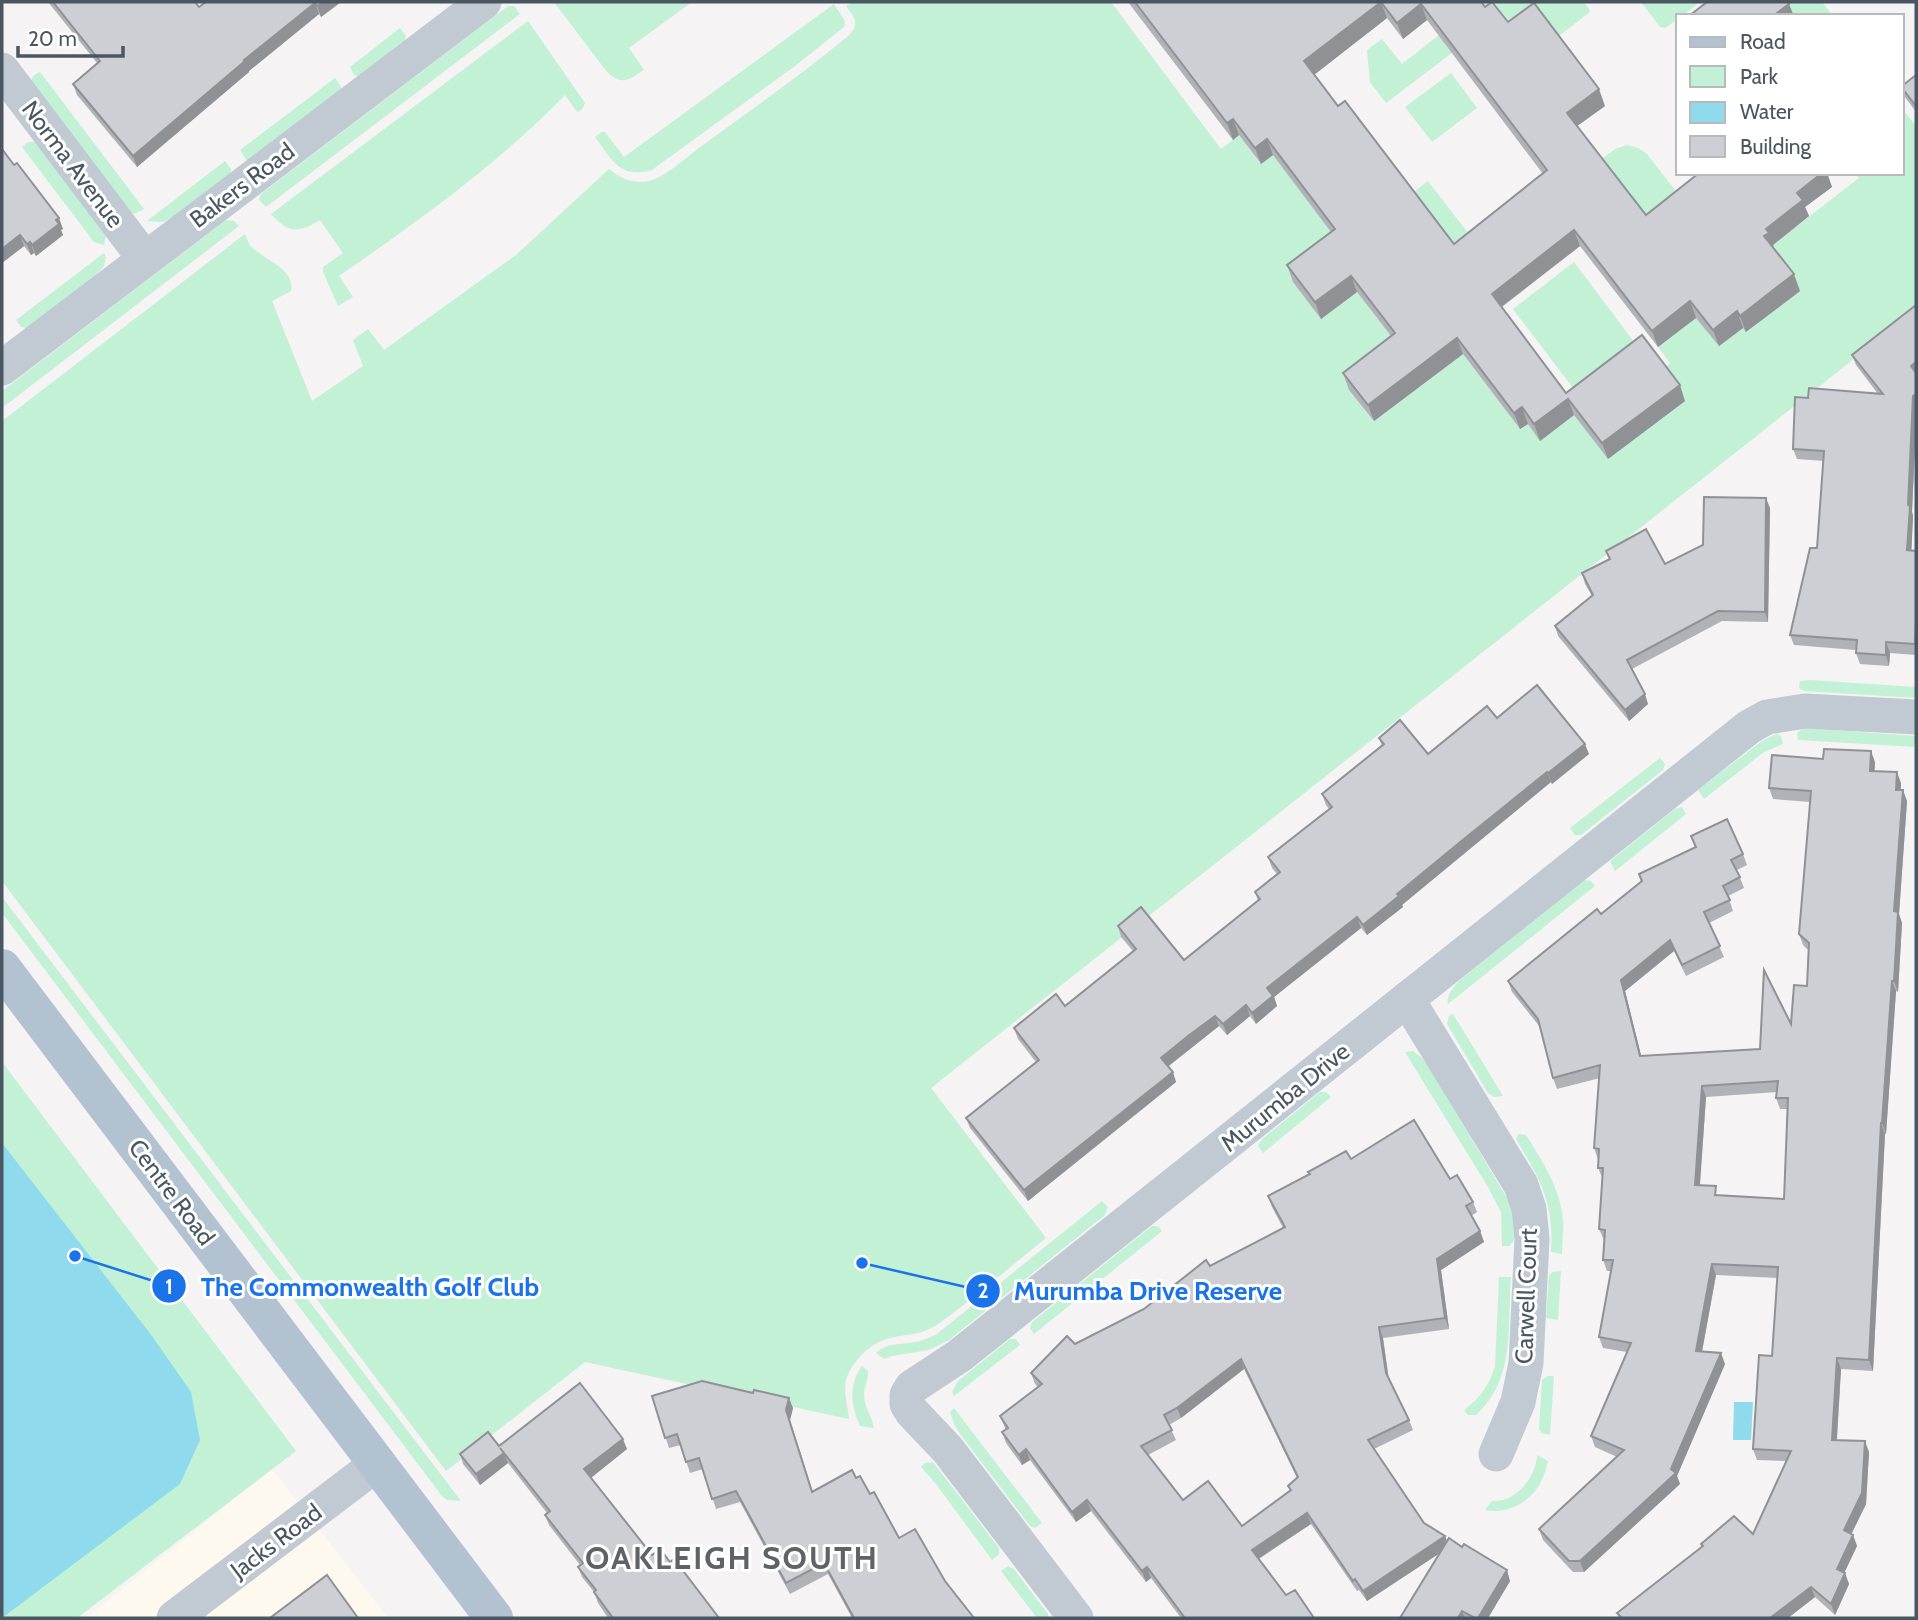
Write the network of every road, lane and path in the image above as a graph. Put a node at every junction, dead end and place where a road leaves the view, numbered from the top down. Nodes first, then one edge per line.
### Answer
1 (484, 2) edge
2 (2, 70) edge
3 (145, 259) junction
4 (2, 368) edge
5 (1916, 717) edge
6 (2, 968) edge
7 (1408, 999) junction
8 (1496, 1454) dead end
9 (378, 1463) junction
10 (174, 1618) edge
11 (494, 1618) edge
12 (1076, 1618) edge

1 - 3 street, Bakers Road
2 - 3 street, Norma Avenue
3 - 4 street, Bakers Road
5 - 7 street, Murumba Drive
6 - 9 main road, Centre Road
7 - 8 street, Carwell Court
7 - 12 street, Murumba Drive
9 - 10 street, Jacks Road
9 - 11 main road, Centre Road

